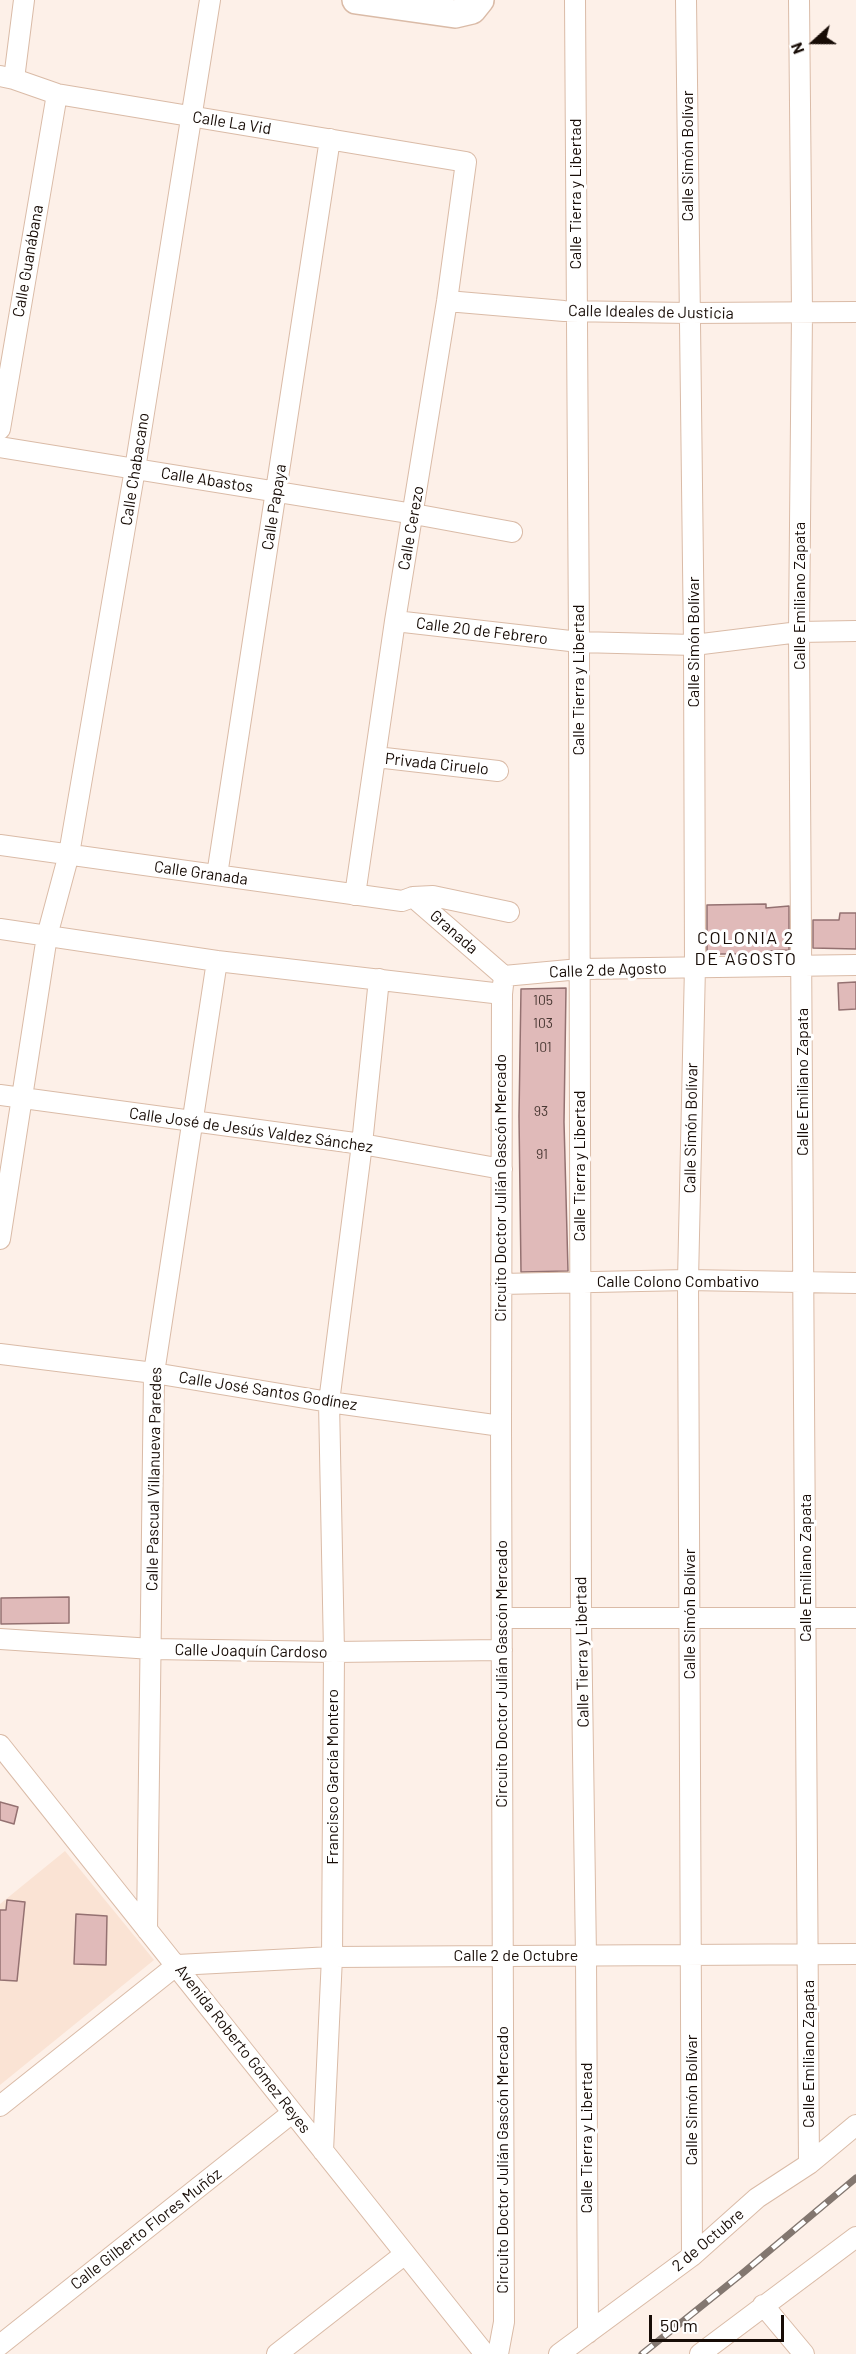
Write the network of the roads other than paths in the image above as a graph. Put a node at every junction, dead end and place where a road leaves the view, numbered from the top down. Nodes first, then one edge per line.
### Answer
1 (24, 0) edge
2 (210, 0) edge
3 (356, 0) edge
4 (480, 0) edge
5 (575, 0) edge
6 (687, 0) edge
7 (799, 0) edge
8 (401, 4) edge
9 (7, 78) edge
10 (57, 94) junction
11 (192, 116) junction
12 (330, 139) junction
13 (466, 162) joint
14 (447, 301) junction
15 (578, 311) junction
16 (802, 312) junction
17 (856, 312) edge
18 (689, 313) junction
19 (0, 429) edge
20 (0, 447) edge
21 (135, 469) junction
22 (276, 492) junction
23 (414, 514) junction
24 (512, 532) dead end
25 (395, 621) junction
26 (856, 631) edge
27 (799, 632) junction
28 (579, 642) junction
29 (694, 645) junction
30 (375, 757) junction
31 (498, 771) dead end
32 (0, 845) edge
33 (69, 854) junction
34 (217, 875) junction
35 (355, 895) junction
36 (407, 899) junction
37 (509, 912) dead end
38 (0, 929) edge
39 (47, 936) junction
40 (217, 961) junction
41 (803, 964) junction
42 (856, 965) edge
43 (694, 966) junction
44 (580, 969) junction
45 (379, 979) junction
46 (503, 985) junction
47 (0, 1095) edge
48 (22, 1097) junction
49 (193, 1123) junction
50 (362, 1144) junction
51 (502, 1169) junction
52 (0, 1239) edge
53 (688, 1280) junction
54 (580, 1282) junction
55 (856, 1283) edge
56 (501, 1284) junction
57 (804, 1284) junction
58 (0, 1354) edge
59 (154, 1373) junction
60 (329, 1402) junction
61 (501, 1426) junction
62 (502, 1618) junction
63 (581, 1618) junction
64 (690, 1618) junction
65 (807, 1618) junction
66 (856, 1618) edge
67 (0, 1639) edge
68 (152, 1649) junction
69 (502, 1650) junction
70 (334, 1652) junction
71 (0, 1745) edge
72 (147, 1930) junction
73 (808, 1954) junction
74 (856, 1954) edge
75 (691, 1955) junction
76 (502, 1956) junction
77 (586, 1956) junction
78 (332, 1958) junction
79 (177, 1965) junction
80 (0, 2106) edge
81 (292, 2113) junction
82 (856, 2125) edge
83 (323, 2151) junction
84 (809, 2164) junction
85 (856, 2237) edge
86 (405, 2254) junction
87 (692, 2256) junction
88 (763, 2305) junction
89 (588, 2333) junction
90 (6, 2342) edge
91 (277, 2354) edge
92 (485, 2354) edge
93 (498, 2354) edge
94 (559, 2354) edge
95 (700, 2354) edge
96 (804, 2354) edge

1 - 9 street
2 - 11 street, Calle Chabacano
3 - 8 street
4 - 8 street
5 - 15 street, Calle Tierra y Libertad
6 - 18 street, Calle Simón Bolívar
7 - 16 street, Calle Emiliano Zapata
9 - 10 street, Calle La Vid
10 - 11 street, Calle La Vid
10 - 19 street, Calle Guanábana
11 - 12 street, Calle La Vid
11 - 21 street, Calle Chabacano
12 - 13 street, Calle La Vid
12 - 22 street, Calle Papaya
13 - 14 street, Calle Cerezo
14 - 15 street, Calle Ideales de Justicia
14 - 23 street, Calle Cerezo
15 - 18 street, Calle Ideales de Justicia
15 - 28 street, Calle Tierra y Libertad
16 - 17 street, Calle Ideales de Justicia
16 - 18 street, Calle Ideales de Justicia
16 - 27 street, Calle Emiliano Zapata
18 - 29 street, Calle Simón Bolívar
20 - 21 street, Calle Abastos
21 - 22 street, Calle Abastos
21 - 33 street, Calle Chabacano
22 - 23 street, Calle Abastos
22 - 34 street, Calle Papaya
23 - 24 street, Calle Abastos
23 - 25 street, Calle Cerezo
25 - 28 street, Calle 20 de Febrero
25 - 30 street, Calle Cerezo
26 - 27 street, Calle 20 de Febrero
27 - 29 street, Calle 20 de Febrero
27 - 41 street, Calle Emiliano Zapata
28 - 29 street, Calle 20 de Febrero
28 - 44 street, Calle Tierra y Libertad
29 - 43 street, Calle Simón Bolívar
30 - 31 street, Privada Ciruelo
30 - 35 street, Calle Cerezo
32 - 33 street, Calle Granada
33 - 34 street, Calle Granada
33 - 39 street, Calle Chabacano
34 - 35 street, Calle Granada
35 - 36 street, Calle Granada
36 - 37 street, Calle Granada
36 - 46 street, Granada
38 - 39 street
39 - 40 street
39 - 48 street, Calle Chabacano
40 - 45 street
40 - 49 street, Calle Pascual Villanueva Paredes
41 - 42 street, Calle 2 de Agosto
41 - 43 street, Calle 2 de Agosto
41 - 57 street, Calle Emiliano Zapata
43 - 44 street, Calle 2 de Agosto
43 - 53 street, Calle Simón Bolívar
44 - 46 street, Calle 2 de Agosto
44 - 54 street, Calle Tierra y Libertad
45 - 46 street
45 - 50 street, Francisco García Montero
46 - 51 street, Circuito Doctor Julián Gascón Mercado
47 - 48 street, Calle José de Jesús Valdez Sánchez
48 - 49 street, Calle José de Jesús Valdez Sánchez
48 - 52 street, Calle Chabacano
49 - 50 street, Calle José de Jesús Valdez Sánchez
49 - 59 street, Calle Pascual Villanueva Paredes
50 - 51 street, Calle José de Jesús Valdez Sánchez
50 - 60 street, Francisco García Montero
51 - 56 street, Circuito Doctor Julián Gascón Mercado
53 - 54 street, Calle Colono Combativo
53 - 57 street, Calle Colono Combativo
53 - 64 street, Calle Simón Bolívar
54 - 56 street, Calle Colono Combativo
54 - 63 street, Calle Tierra y Libertad
55 - 57 street, Calle Colono Combativo
56 - 61 street, Circuito Doctor Julián Gascón Mercado
57 - 65 street, Calle Emiliano Zapata
58 - 59 street, Calle José Santos Godínez
59 - 60 street, Calle José Santos Godínez
59 - 68 street, Calle Pascual Villanueva Paredes
60 - 61 street, Calle José Santos Godínez
60 - 70 street, Francisco García Montero
61 - 62 street, Circuito Doctor Julián Gascón Mercado
62 - 63 street
62 - 69 street, Circuito Doctor Julián Gascón Mercado
63 - 64 street
63 - 77 street, Calle Tierra y Libertad
64 - 65 street
64 - 75 street, Calle Simón Bolívar
65 - 66 street
65 - 73 street, Calle Emiliano Zapata
67 - 68 street, Calle Joaquín Cardoso
68 - 70 street, Calle Joaquín Cardoso
68 - 72 street, Calle Pascual Villanueva Paredes
69 - 70 street, Calle Joaquín Cardoso
69 - 76 street, Circuito Doctor Julián Gascón Mercado
70 - 78 street, Francisco García Montero
71 - 72 street, Avenida Roberto Gómez Reyes
72 - 79 street, Avenida Roberto Gómez Reyes
73 - 74 street, Calle 2 de Octubre
73 - 75 street, Calle 2 de Octubre
73 - 84 street, Calle Emiliano Zapata
75 - 77 street, Calle 2 de Octubre
75 - 87 street, Calle Simón Bolívar
76 - 77 street, Calle 2 de Octubre
76 - 78 street, Calle 2 de Octubre
76 - 93 street, Circuito Doctor Julián Gascón Mercado
77 - 89 street, Calle Tierra y Libertad
78 - 79 street, Calle 2 de Octubre
78 - 83 street, Francisco García Montero
79 - 80 street
79 - 81 street, Avenida Roberto Gómez Reyes
81 - 83 street, Avenida Roberto Gómez Reyes
81 - 90 street, Calle Gilberto Flores Muñóz
82 - 84 street, 2 de Octubre
83 - 86 street, Avenida Roberto Gómez Reyes
84 - 87 street, 2 de Octubre
85 - 88 street
86 - 91 street
86 - 92 street, Avenida Roberto Gómez Reyes
87 - 89 street, 2 de Octubre
88 - 95 street
88 - 96 street
89 - 94 street, 2 de Octubre

